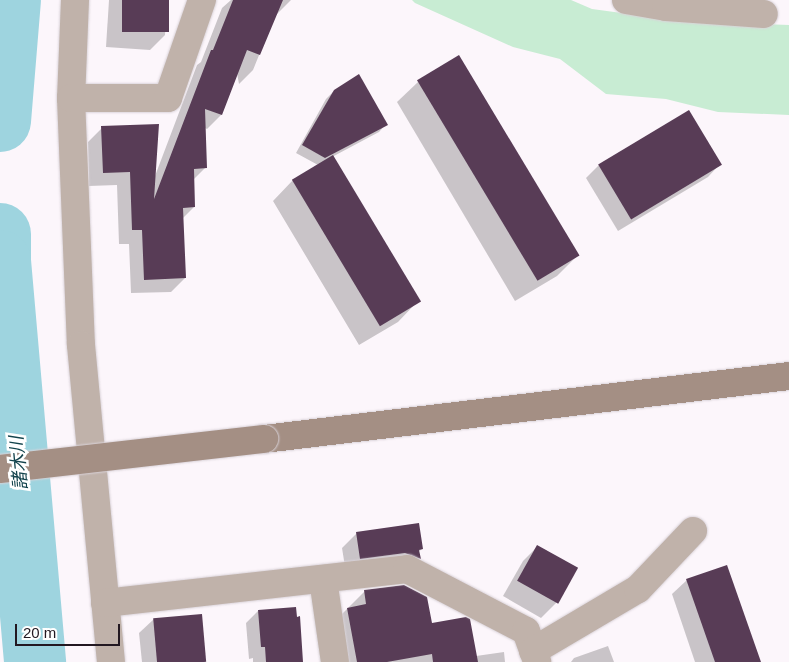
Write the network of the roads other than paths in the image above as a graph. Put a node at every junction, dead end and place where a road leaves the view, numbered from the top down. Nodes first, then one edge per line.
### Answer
1 (75, 0) edge
2 (202, 0) edge
3 (626, 0) edge
4 (764, 14) dead end
5 (71, 98) junction
6 (789, 376) edge
7 (0, 469) edge
8 (693, 531) dead end
9 (323, 578) junction
10 (106, 603) junction
11 (535, 656) edge
12 (111, 662) edge
13 (335, 662) edge

1 - 5 street
2 - 5 street
3 - 4 street
5 - 10 street
6 - 7 street, bridge
8 - 11 street
9 - 10 street
9 - 11 street
9 - 13 street
10 - 12 street

